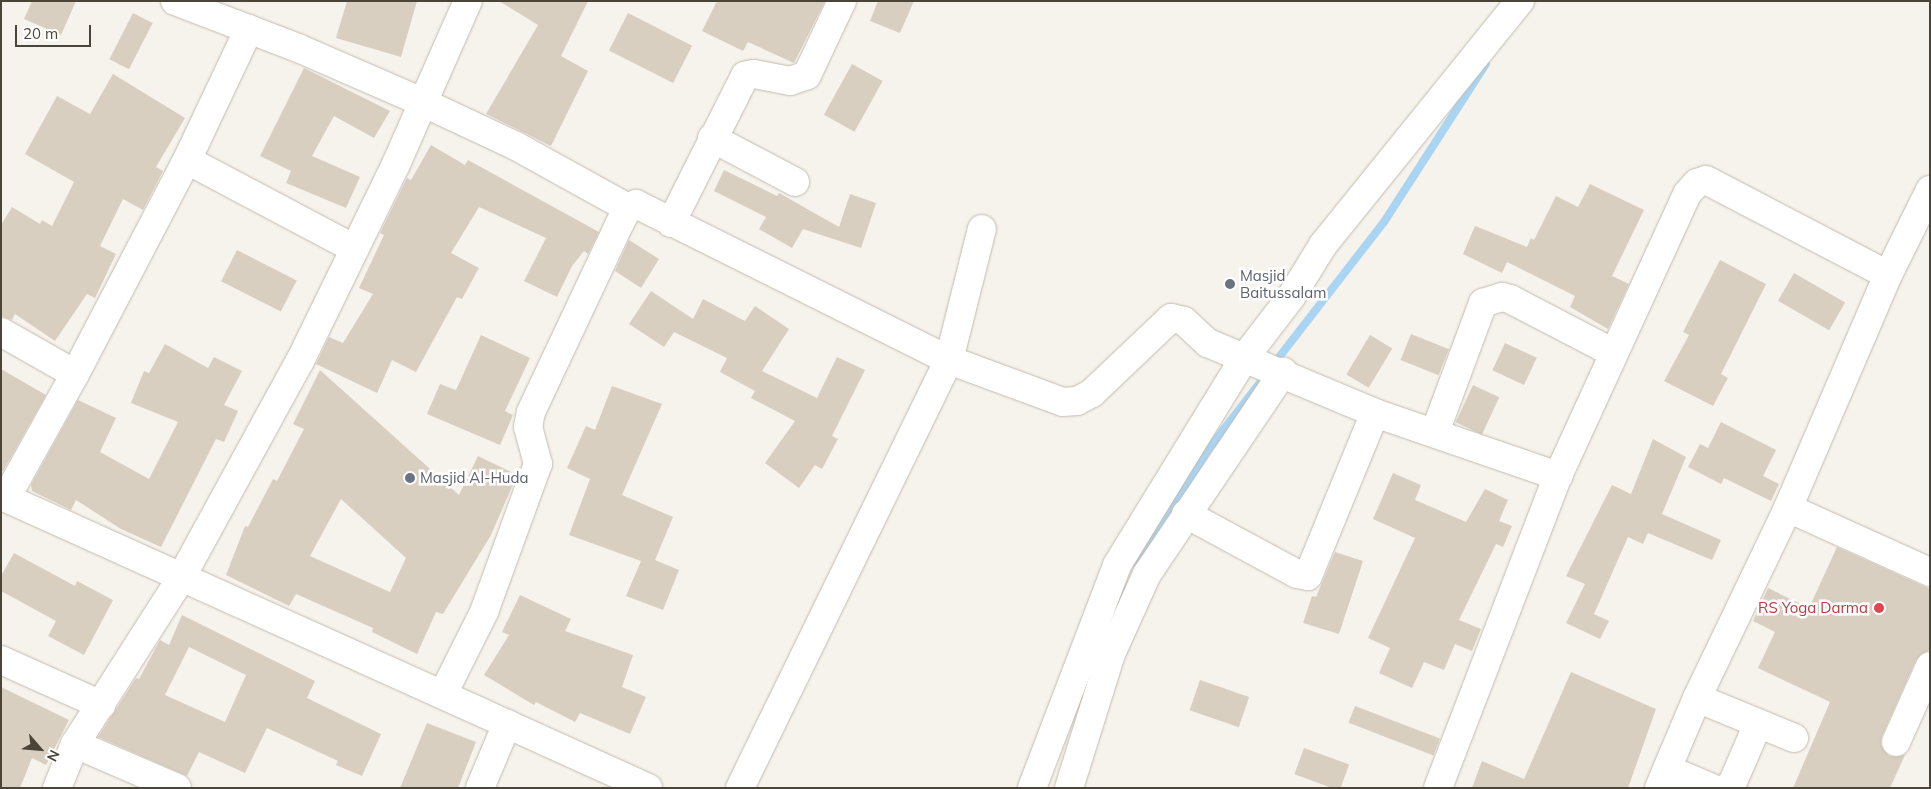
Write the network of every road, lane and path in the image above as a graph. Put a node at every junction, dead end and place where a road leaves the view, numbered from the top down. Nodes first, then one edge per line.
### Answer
1 (468, 1) edge
2 (842, 1) edge
3 (1515, 2) edge
4 (192, 5) edge
5 (248, 29) junction
6 (422, 102) junction
7 (712, 138) junction
8 (187, 160) junction
9 (796, 182) dead end
10 (1930, 190) edge
11 (628, 208) junction
12 (671, 223) junction
13 (982, 229) dead end
14 (353, 248) junction
15 (1888, 274) junction
16 (1, 332) edge
17 (1612, 352) junction
18 (949, 360) junction
19 (1265, 365) junction
20 (74, 374) junction
21 (1375, 412) junction
22 (1435, 432) junction
23 (1558, 476) junction
24 (4, 497) edge
25 (1788, 508) junction
26 (1186, 514) junction
27 (1930, 572) edge
28 (181, 578) junction
29 (1, 660) edge
30 (1930, 666) edge
31 (443, 694) junction
32 (1697, 698) junction
33 (101, 705) junction
34 (507, 724) junction
35 (1758, 724) junction
36 (1794, 738) dead end
37 (1896, 742) dead end
38 (75, 744) junction
39 (1663, 779) edge
40 (1075, 786) edge
41 (57, 788) edge
42 (177, 788) edge
43 (480, 788) edge
44 (648, 788) edge
45 (740, 788) edge
46 (1032, 788) edge
47 (1438, 788) edge
48 (1712, 788) edge
49 (1726, 788) edge

1 - 6 street
2 - 7 street
3 - 19 street
4 - 5 street
5 - 6 street
5 - 8 street
6 - 11 street
6 - 14 street
7 - 9 street
7 - 12 street
8 - 14 street
8 - 20 street
10 - 15 street
11 - 12 street
11 - 31 street
12 - 18 street
13 - 18 street
14 - 28 street
15 - 17 street
15 - 25 street
16 - 20 street
17 - 22 street
17 - 23 street
18 - 19 street
18 - 45 street
19 - 21 street
19 - 26 street
19 - 46 street
20 - 24 street
21 - 22 street
21 - 26 street
22 - 23 street
23 - 47 street
24 - 28 street
25 - 27 street
25 - 32 street
26 - 40 street
28 - 31 street
28 - 33 street
29 - 33 street
30 - 37 street
31 - 34 street
32 - 35 street
32 - 39 street
33 - 38 street
34 - 43 street
34 - 44 street
35 - 36 street
35 - 49 street
38 - 41 street
38 - 42 street
39 - 48 street

